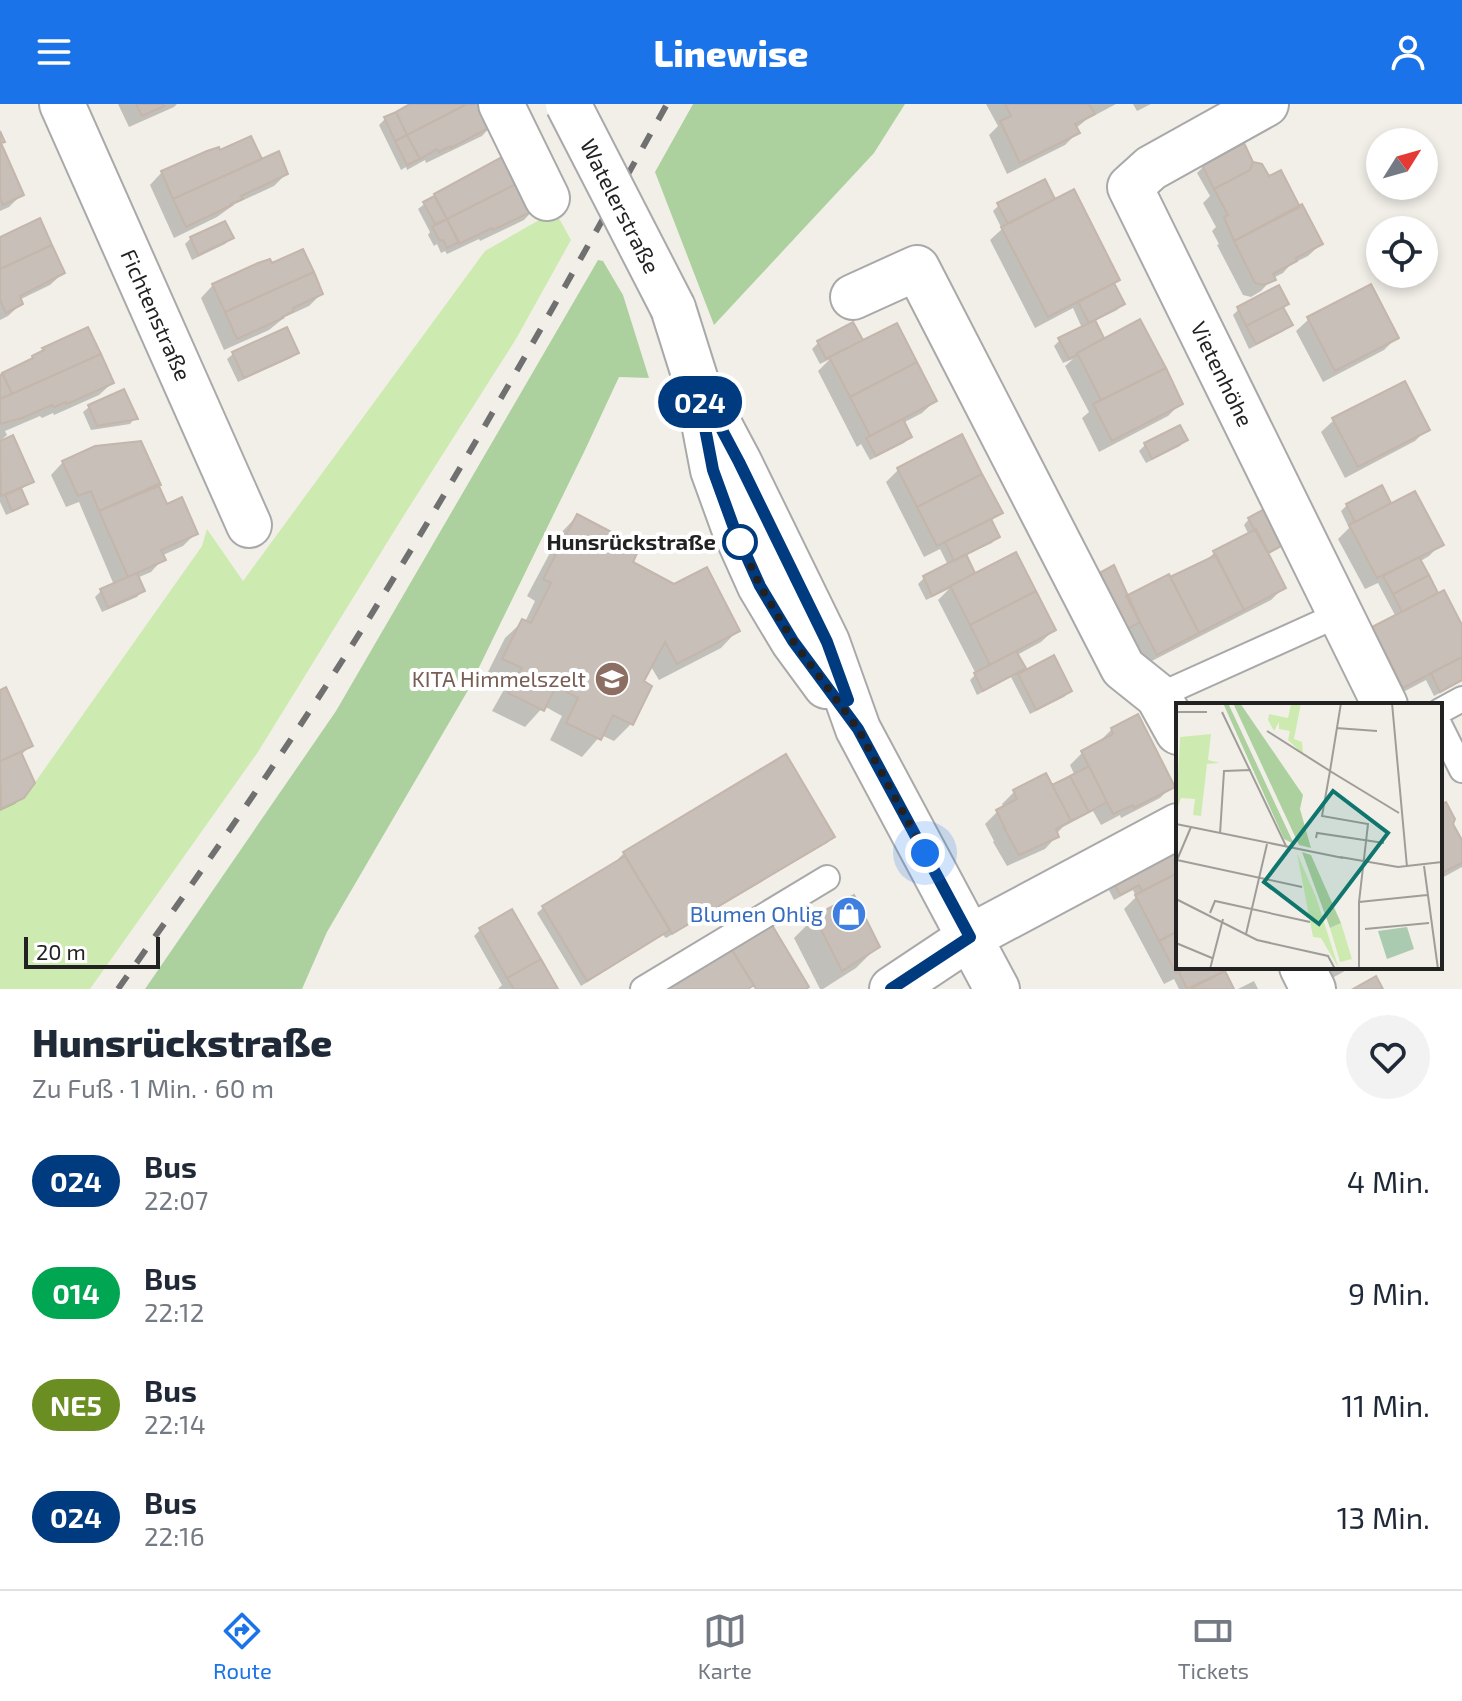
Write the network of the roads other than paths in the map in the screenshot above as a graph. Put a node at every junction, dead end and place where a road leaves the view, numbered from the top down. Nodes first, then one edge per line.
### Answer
1 (62, 104) edge
2 (501, 104) edge
3 (568, 104) edge
4 (1266, 104) edge
5 (547, 198) dead end
6 (853, 297) dead end
7 (249, 525) dead end
8 (1340, 614) junction
9 (1462, 699) edge
10 (1187, 703) edge
11 (1384, 703) edge
12 (1442, 710) edge
13 (1168, 714) edge
14 (1442, 730) edge
15 (1462, 770) edge
16 (1176, 827) edge
17 (827, 878) dead end
18 (970, 937) junction
19 (1303, 969) edge
20 (643, 989) edge
21 (892, 989) edge
22 (997, 989) edge
23 (1313, 989) edge

1 - 7 street, Fichtenstraße
2 - 5 street
3 - 18 street, Watelerstraße, bridge
4 - 8 street, Vietenhöhe
6 - 13 street
8 - 10 lane
8 - 11 street, Vietenhöhe
9 - 12 lane
14 - 15 lane
16 - 18 street
17 - 20 lane
18 - 21 street
18 - 22 street, Watelerstraße
19 - 23 street

